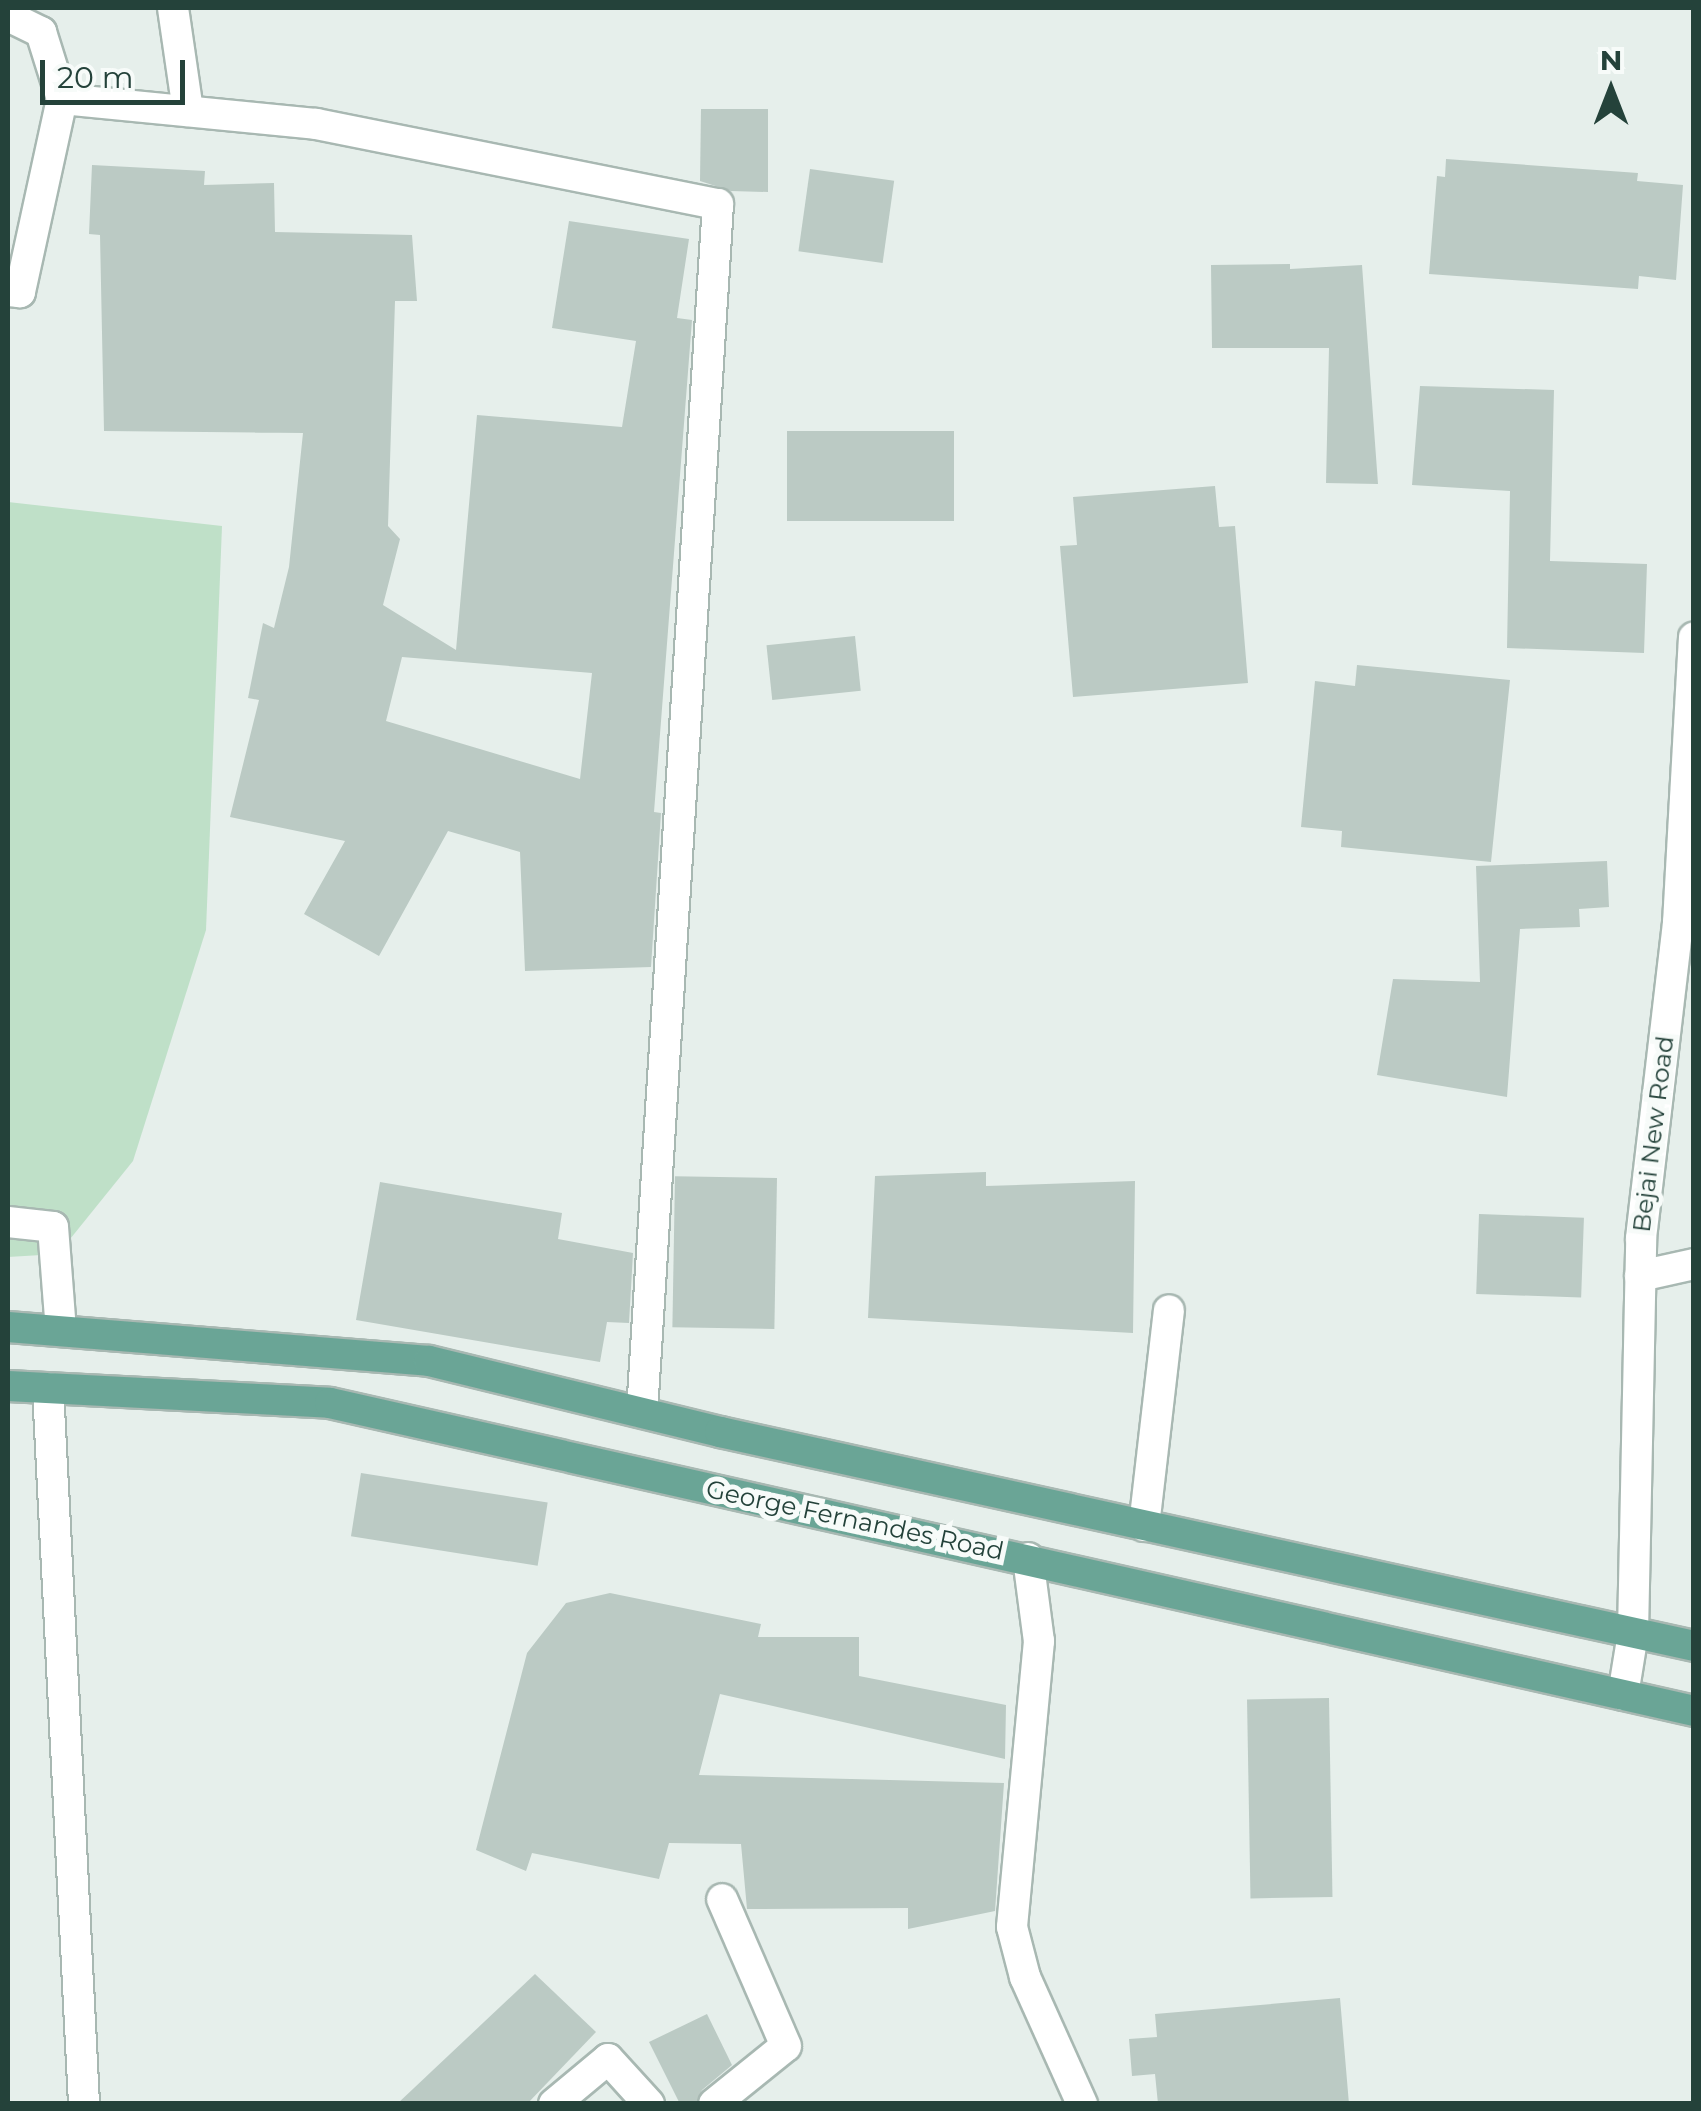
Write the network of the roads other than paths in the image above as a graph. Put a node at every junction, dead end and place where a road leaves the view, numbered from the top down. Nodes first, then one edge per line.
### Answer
1 (173, 8) edge
2 (8, 16) edge
3 (62, 98) junction
4 (188, 112) junction
5 (8, 291) edge
6 (1694, 636) edge
7 (8, 1222) edge
8 (1694, 1264) edge
9 (1640, 1276) junction
10 (1169, 1310) dead end
11 (8, 1327) edge
12 (61, 1330) junction
13 (8, 1386) edge
14 (48, 1388) junction
15 (642, 1413) junction
16 (1144, 1526) junction
17 (1028, 1558) junction
18 (1633, 1632) junction
19 (1694, 1646) edge
20 (1623, 1695) junction
21 (1694, 1712) edge
22 (722, 1900) dead end
23 (84, 2104) edge
24 (554, 2104) edge
25 (649, 2104) edge
26 (714, 2104) edge
27 (1082, 2104) edge

1 - 4 street
2 - 3 street
3 - 4 street
3 - 5 street
4 - 15 street
6 - 9 street, Bejai New Road
7 - 12 street
8 - 9 street
9 - 18 street, Bejai New Road
10 - 16 street
11 - 12 main road
12 - 15 main road
13 - 14 main road, George Fernandes Road
14 - 17 main road, George Fernandes Road
14 - 23 street
15 - 16 main road
16 - 18 main road
17 - 20 main road, George Fernandes Road
17 - 27 street
18 - 19 main road
18 - 20 street, Bejai New Road
20 - 21 main road, George Fernandes Road
22 - 26 street
24 - 25 street

